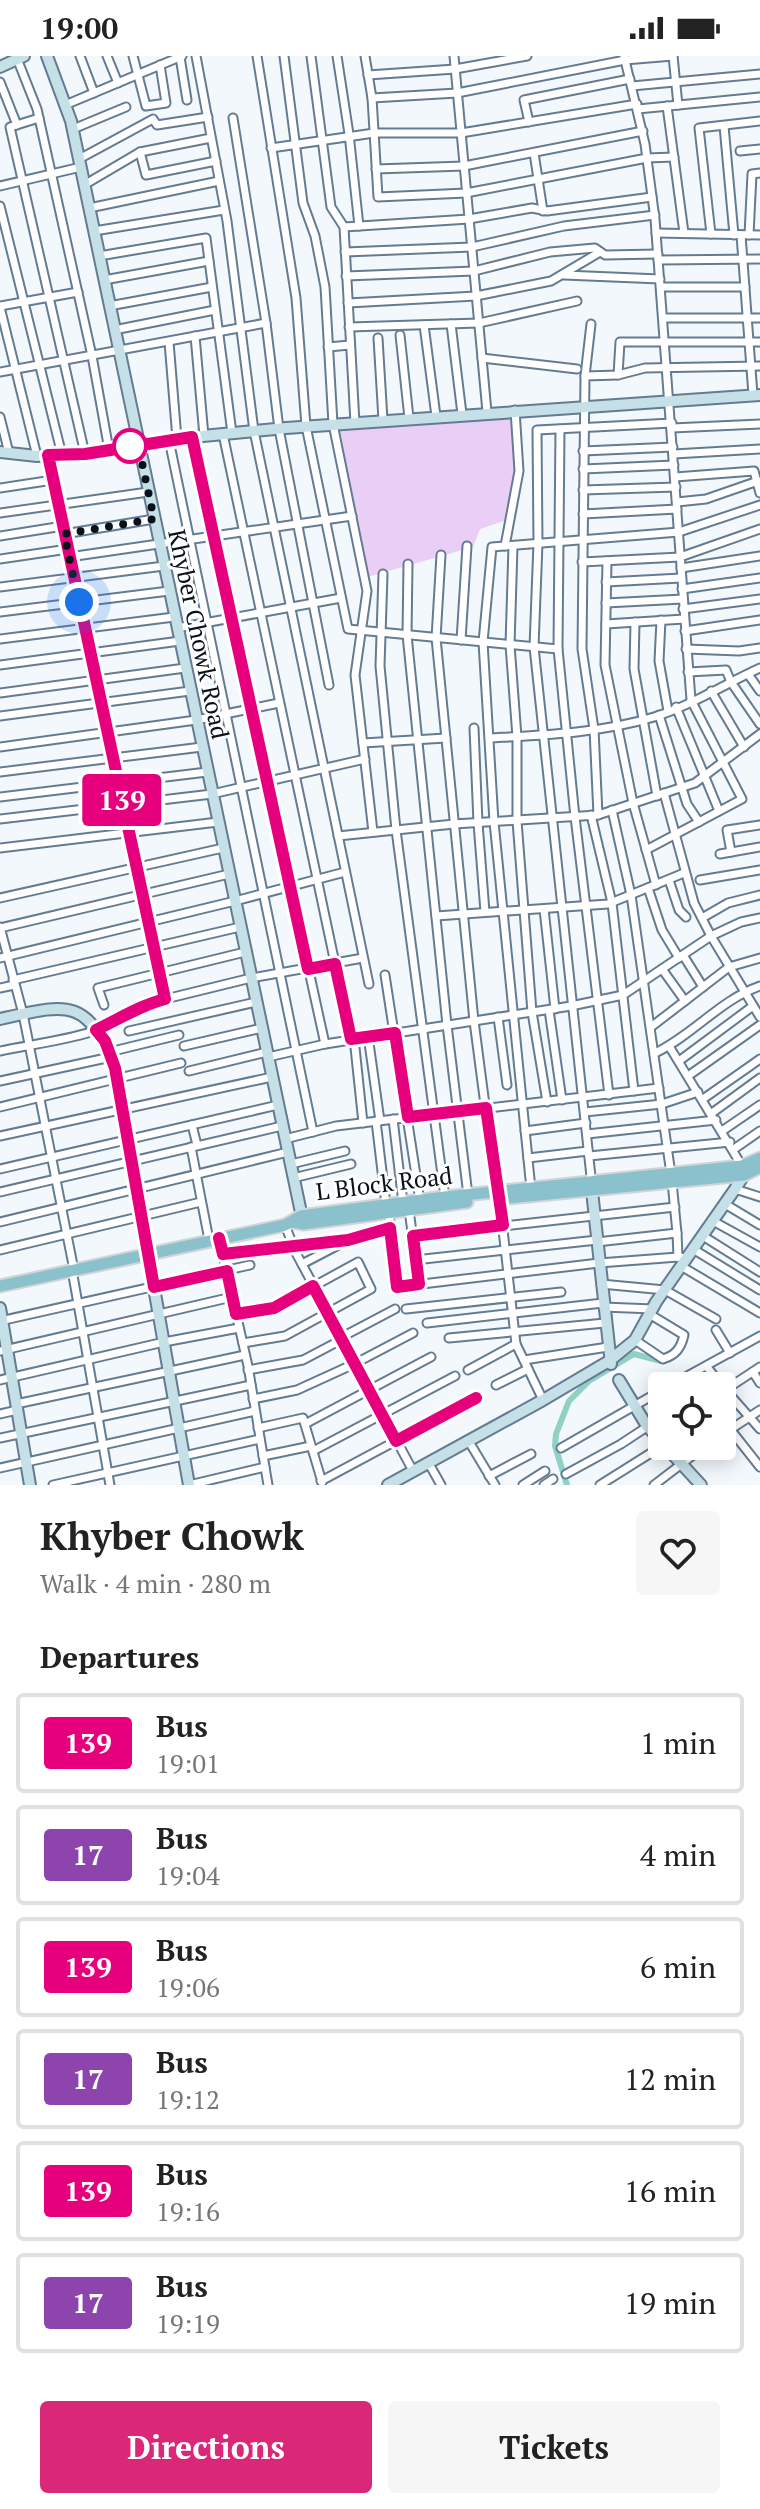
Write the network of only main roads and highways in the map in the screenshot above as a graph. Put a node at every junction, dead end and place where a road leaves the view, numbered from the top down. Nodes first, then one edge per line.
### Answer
1 (760, 1158) edge
2 (751, 1171) edge
3 (592, 1187) junction
4 (498, 1196) junction
5 (406, 1207) junction
6 (0, 1286) edge

1 - 2 main road, L Block Road
2 - 3 main road, L Block Road
3 - 4 main road, L Block Road
3 - 4 main road, L Block Road
4 - 5 main road, L Block Road
4 - 5 main road, L Block Road
5 - 6 main road, L Block Road

